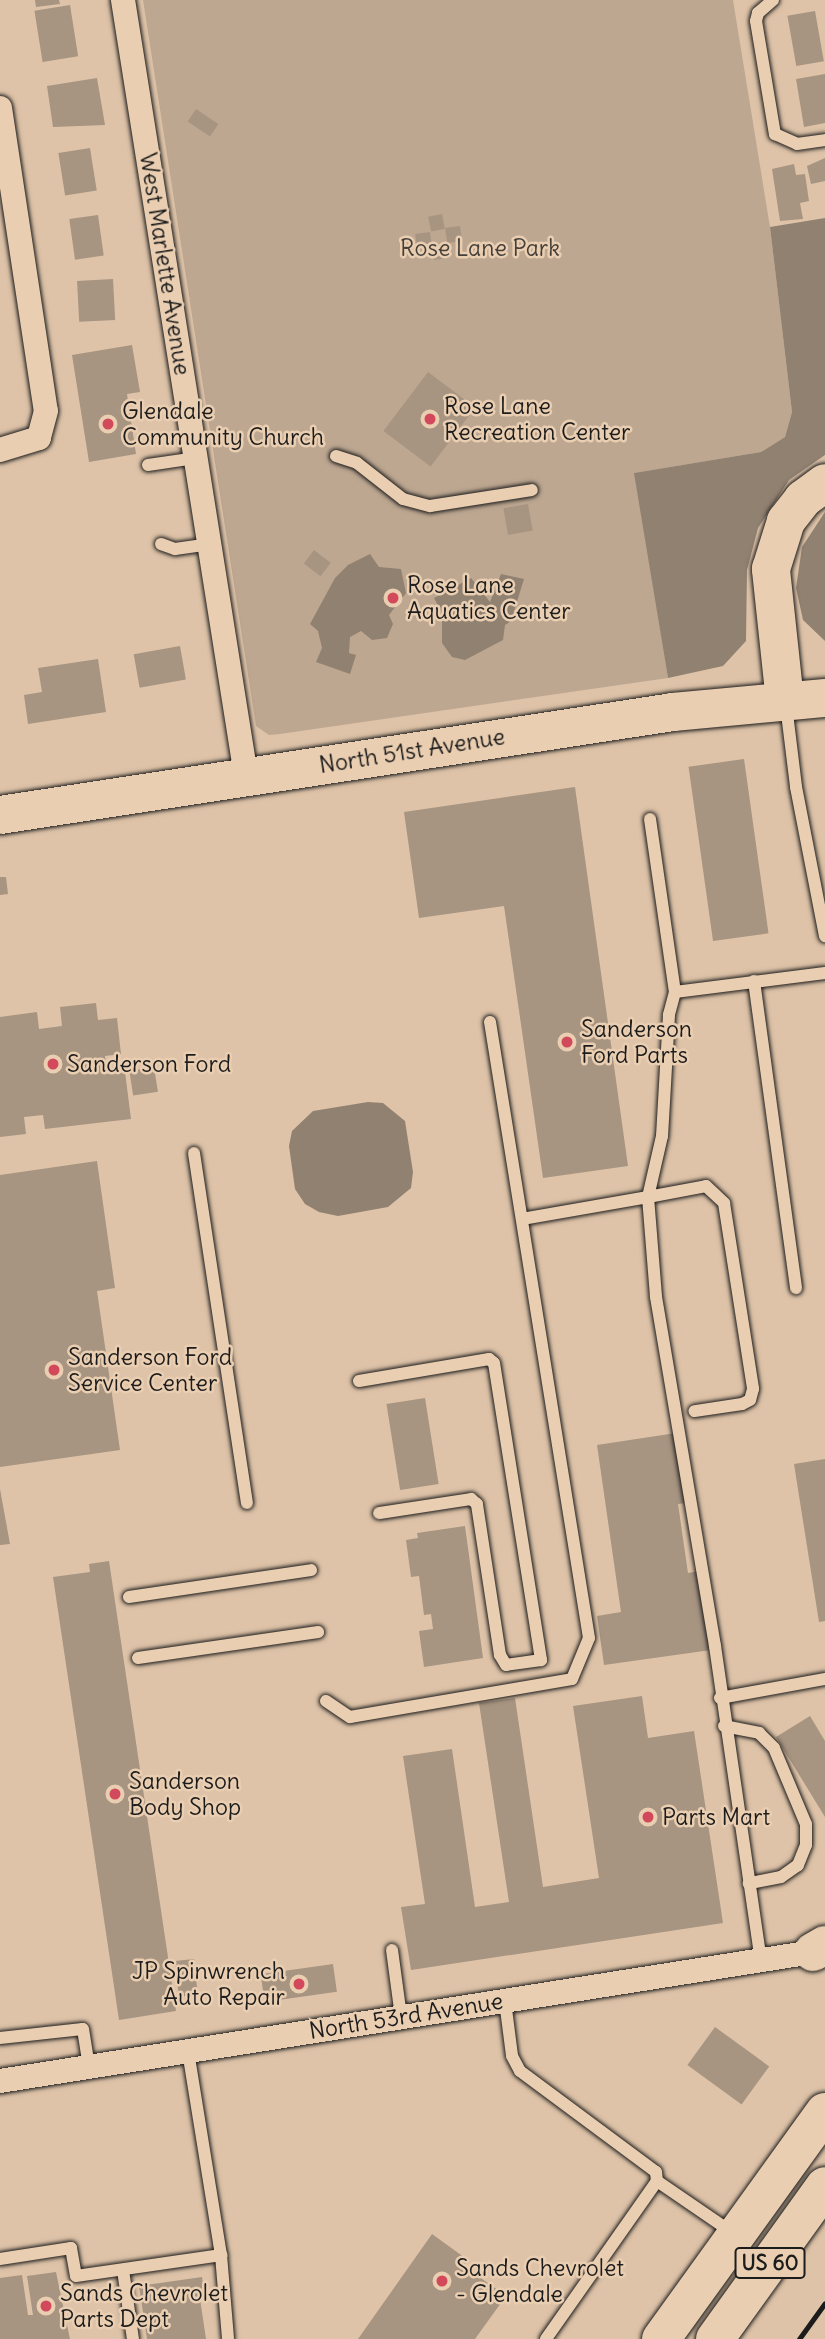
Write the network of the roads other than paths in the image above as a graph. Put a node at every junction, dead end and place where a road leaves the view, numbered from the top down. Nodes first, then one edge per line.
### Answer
1 (123, 0) edge
2 (773, 0) edge
3 (0, 108) edge
4 (825, 140) edge
5 (0, 450) edge
6 (336, 456) dead end
7 (196, 458) junction
8 (148, 465) dead end
9 (825, 483) edge
10 (532, 490) dead end
11 (161, 544) dead end
12 (209, 544) junction
13 (825, 698) edge
14 (785, 701) junction
15 (246, 776) junction
16 (0, 815) edge
17 (650, 819) dead end
18 (825, 936) edge
19 (825, 973) edge
20 (754, 981) junction
21 (675, 992) junction
22 (490, 1022) dead end
23 (194, 1153) dead end
24 (648, 1197) junction
25 (522, 1219) junction
26 (796, 1288) dead end
27 (359, 1381) dead end
28 (695, 1411) dead end
29 (247, 1503) dead end
30 (379, 1513) dead end
31 (311, 1570) dead end
32 (129, 1597) dead end
33 (318, 1632) dead end
34 (138, 1658) dead end
35 (825, 1679) edge
36 (720, 1698) junction
37 (326, 1701) dead end
38 (724, 1726) junction
39 (749, 1883) junction
40 (392, 1950) dead end
41 (821, 1950) edge
42 (761, 1960) junction
43 (505, 2001) junction
44 (401, 2017) junction
45 (0, 2038) edge
46 (188, 2051) junction
47 (89, 2067) junction
48 (0, 2081) edge
49 (825, 2112) edge
50 (657, 2181) junction
51 (825, 2186) edge
52 (736, 2235) junction
53 (221, 2255) junction
54 (0, 2259) edge
55 (123, 2270) junction
56 (133, 2339) edge
57 (228, 2339) edge
58 (546, 2339) edge
59 (661, 2339) edge
60 (715, 2339) edge

1 - 7 street, West Marlette Avenue
2 - 4 lane
3 - 5 street
6 - 10 lane
7 - 8 lane
7 - 12 street, West Marlette Avenue
9 - 14 main road
11 - 12 lane
12 - 15 street, West Marlette Avenue
13 - 14 main road, North 51st Avenue
14 - 15 main road, North 51st Avenue
14 - 18 lane
15 - 16 main road, North 51st Avenue
17 - 21 lane
19 - 20 lane
20 - 21 lane
20 - 26 lane
21 - 24 lane
22 - 25 lane
23 - 29 lane
24 - 25 lane
24 - 28 lane
24 - 36 lane
25 - 37 lane
27 - 30 lane
31 - 32 lane
33 - 34 lane
35 - 36 lane
36 - 38 lane
38 - 39 lane
38 - 39 lane
39 - 42 lane
40 - 44 lane
41 - 42 street, North 53rd Avenue
42 - 43 street, North 53rd Avenue
43 - 44 street, North 53rd Avenue
43 - 50 lane
44 - 46 street, North 53rd Avenue
45 - 47 lane
46 - 47 street, North 53rd Avenue
46 - 53 lane
47 - 48 street, North 53rd Avenue
49 - 52 main road, US 60
50 - 52 lane
50 - 58 lane
51 - 60 main road, US 60
52 - 59 main road, US 60
53 - 55 lane
53 - 57 lane
54 - 55 lane
55 - 56 lane

